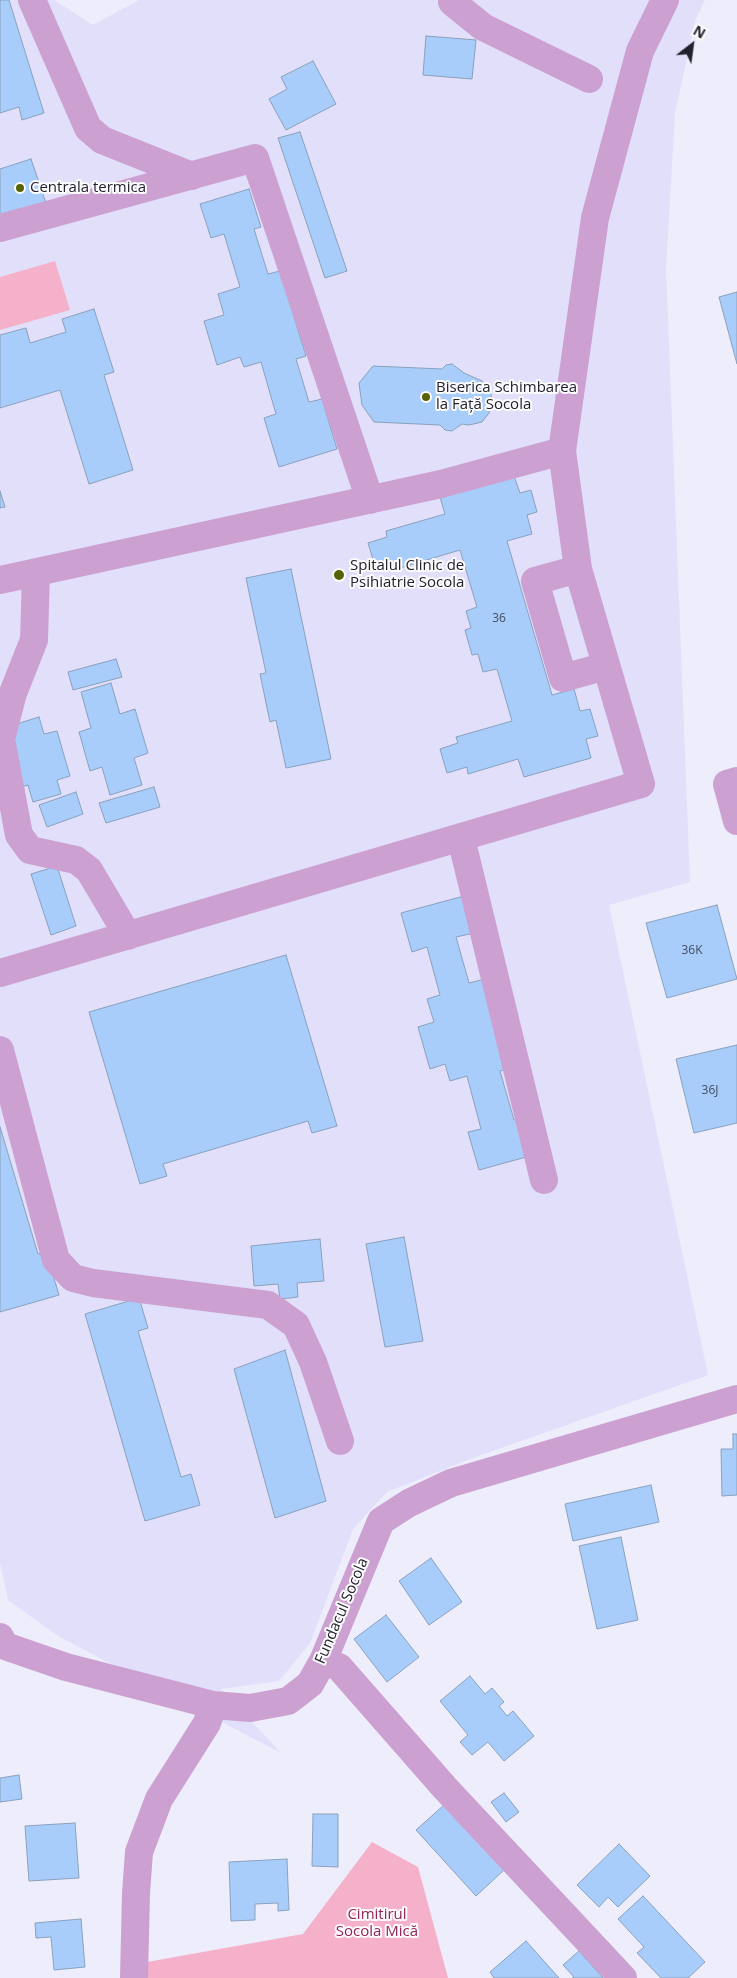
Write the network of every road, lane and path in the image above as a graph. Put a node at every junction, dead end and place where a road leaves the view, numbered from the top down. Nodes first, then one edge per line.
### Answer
1 (32, 0) edge
2 (452, 0) edge
3 (665, 0) edge
4 (589, 79) dead end
5 (192, 176) junction
6 (0, 228) edge
7 (562, 451) junction
8 (370, 500) junction
9 (578, 569) junction
10 (36, 573) junction
11 (0, 580) edge
12 (606, 666) junction
13 (737, 781) edge
14 (737, 821) edge
15 (461, 838) junction
16 (128, 936) junction
17 (0, 973) edge
18 (0, 1050) edge
19 (544, 1180) dead end
20 (737, 1399) edge
21 (340, 1441) dead end
22 (0, 1637) edge
23 (323, 1660) junction
24 (213, 1705) junction
25 (134, 1978) edge
26 (623, 1978) edge

1 - 5 street
2 - 4 street
3 - 7 street
5 - 6 street
5 - 8 street
7 - 8 street
7 - 9 street
8 - 10 street
9 - 12 street
9 - 12 street
10 - 11 street
10 - 16 street
12 - 15 street
13 - 14 street
15 - 16 street
15 - 19 street
16 - 17 street
18 - 21 street
20 - 23 street, Fundacul Socola
22 - 24 street, Fundacul Socola
23 - 24 street, Fundacul Socola
23 - 26 street
24 - 25 street

